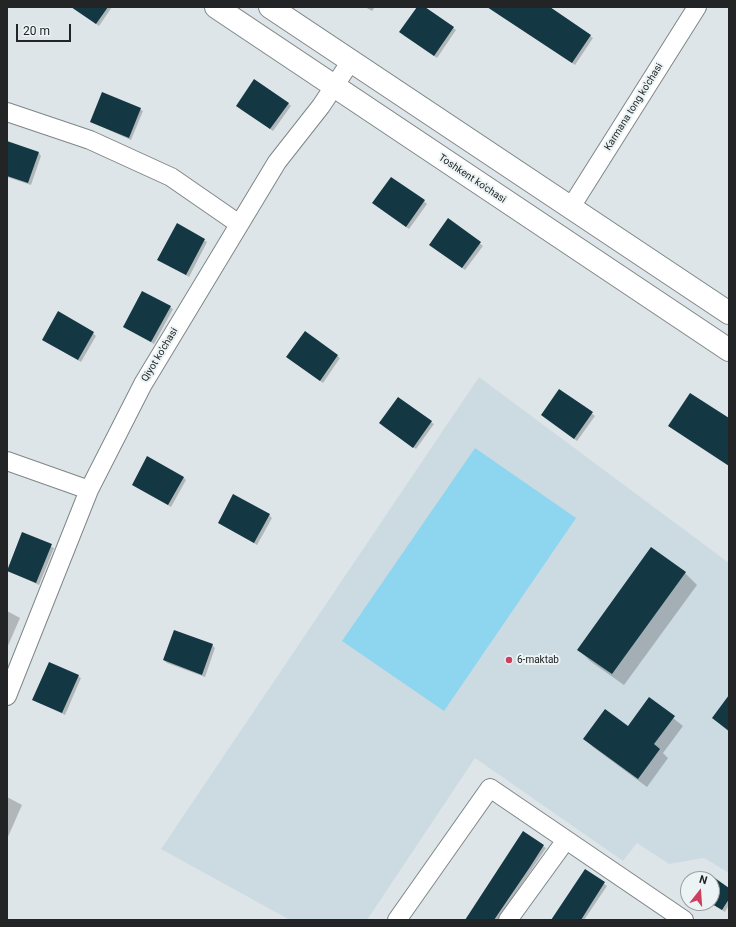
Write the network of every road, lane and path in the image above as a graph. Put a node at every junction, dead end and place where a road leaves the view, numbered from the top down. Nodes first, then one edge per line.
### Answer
1 (216, 7) edge
2 (270, 7) edge
3 (697, 7) edge
4 (351, 61) junction
5 (333, 86) junction
6 (7, 112) edge
7 (571, 207) junction
8 (239, 224) junction
9 (729, 313) edge
10 (729, 350) edge
11 (7, 462) edge
12 (89, 490) junction
13 (7, 696) edge
14 (566, 840) junction
15 (397, 920) edge
16 (508, 920) edge
17 (684, 920) edge

1 - 5 highway, Toshkent ko'chasi
2 - 4 highway
3 - 7 street, Karmana tong ko'chasi
4 - 5 street, Qiyot ko'chasi
4 - 7 highway
5 - 8 street, Qiyot ko'chasi
5 - 10 highway, Toshkent ko'chasi
6 - 8 street
7 - 9 highway
8 - 12 street, Qiyot ko'chasi
11 - 12 street
12 - 13 street, Qiyot ko'chasi
14 - 15 street
14 - 16 street
14 - 17 street

